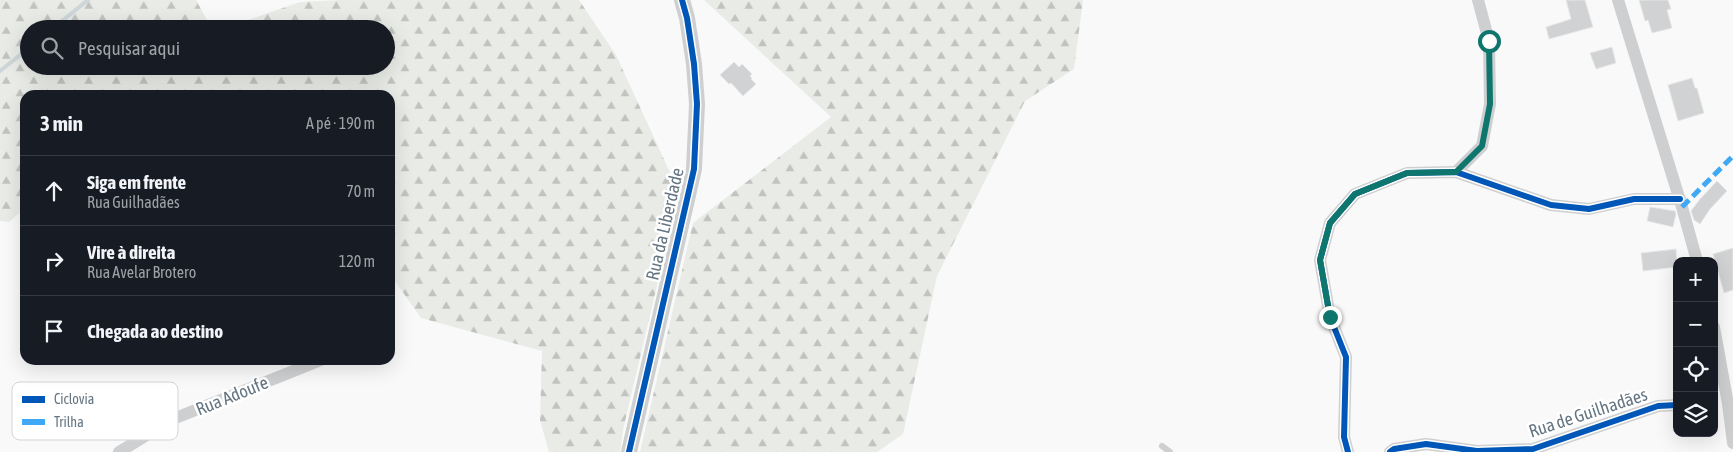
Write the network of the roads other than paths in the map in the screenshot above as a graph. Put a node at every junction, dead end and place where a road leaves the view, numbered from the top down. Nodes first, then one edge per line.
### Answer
1 (682, 0) edge
2 (1478, 0) edge
3 (1618, 0) edge
4 (1456, 172) junction
5 (1680, 199) junction
6 (1696, 257) edge
7 (1718, 347) edge
8 (308, 365) edge
9 (1718, 404) edge
10 (1728, 404) junction
11 (1673, 405) edge
12 (178, 417) edge
13 (139, 440) edge
14 (1733, 443) edge
15 (1162, 446) dead end
16 (119, 452) edge
17 (629, 452) edge
18 (1170, 452) edge
19 (1348, 452) edge
20 (1390, 452) edge

1 - 17 street, Rua da Liberdade
2 - 4 street
3 - 5 street
4 - 5 street
4 - 19 street
5 - 6 street
7 - 10 street
8 - 12 street, Rua Adoufe
9 - 10 street
10 - 14 street
11 - 20 street, Rua de Guilhadães
13 - 16 street, Rua Adoufe
15 - 18 lane

